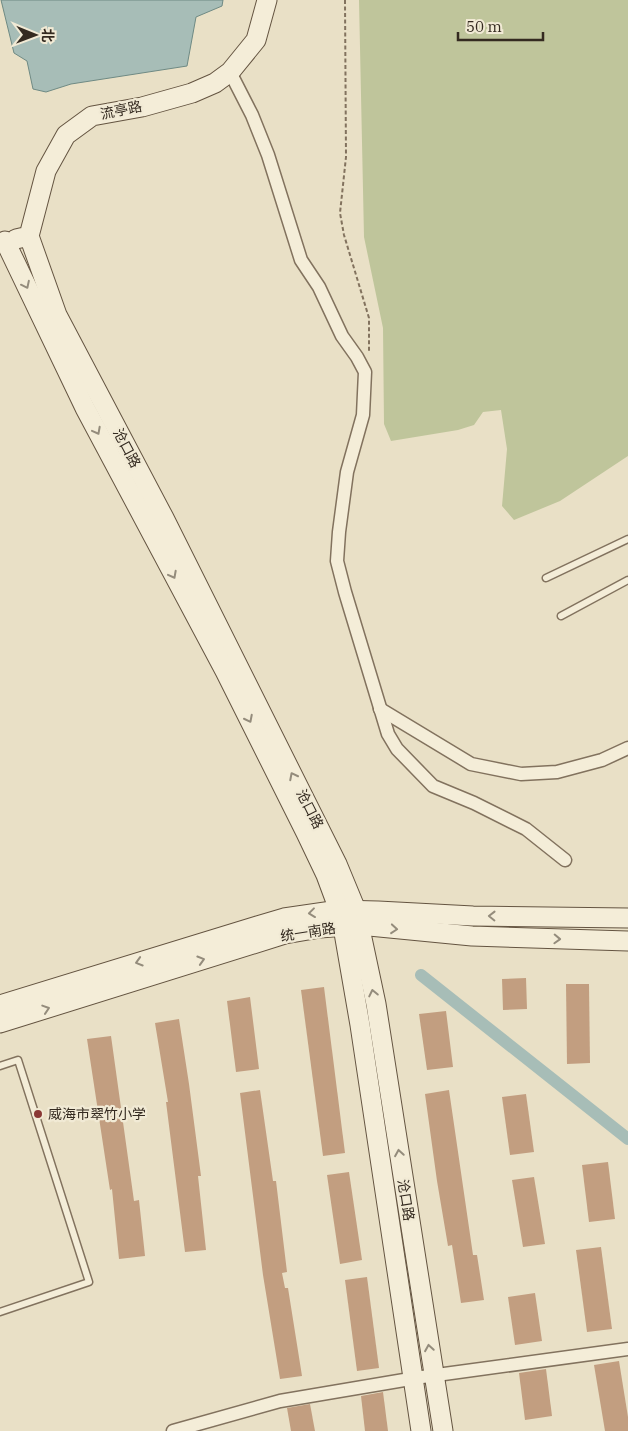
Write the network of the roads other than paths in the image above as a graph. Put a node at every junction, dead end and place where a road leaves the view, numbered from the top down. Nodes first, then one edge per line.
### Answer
1 (267, 0) edge
2 (230, 72) junction
3 (29, 236) junction
4 (2, 241) edge
5 (628, 539) edge
6 (546, 578) dead end
7 (628, 580) edge
8 (562, 616) dead end
9 (380, 709) junction
10 (628, 748) edge
11 (565, 860) dead end
12 (349, 918) junction
13 (628, 918) edge
14 (628, 941) edge
15 (0, 1005) edge
16 (0, 1023) edge
17 (0, 1066) edge
18 (0, 1312) edge
19 (628, 1349) edge
20 (434, 1376) junction
21 (413, 1378) junction
22 (173, 1431) edge
23 (421, 1431) edge
24 (443, 1431) edge

1 - 2 street, 流亭路
2 - 3 street, 流亭路
2 - 9 street
3 - 4 street
12 -> 3 street, 沧口路
4 -> 12 street, 沧口路
5 - 6 lane
7 - 8 lane
9 - 10 street
9 - 11 street
13 -> 12 street, 统一南路
12 -> 14 street, 统一南路
12 -> 15 street, 统一南路
16 -> 12 street, 统一南路
20 -> 12 street, 沧口路
12 - 21 street, 沧口路
17 - 18 lane
19 - 20 street
20 - 21 street
20 - 24 street, 沧口路
21 - 22 street
21 - 23 street, 沧口路

